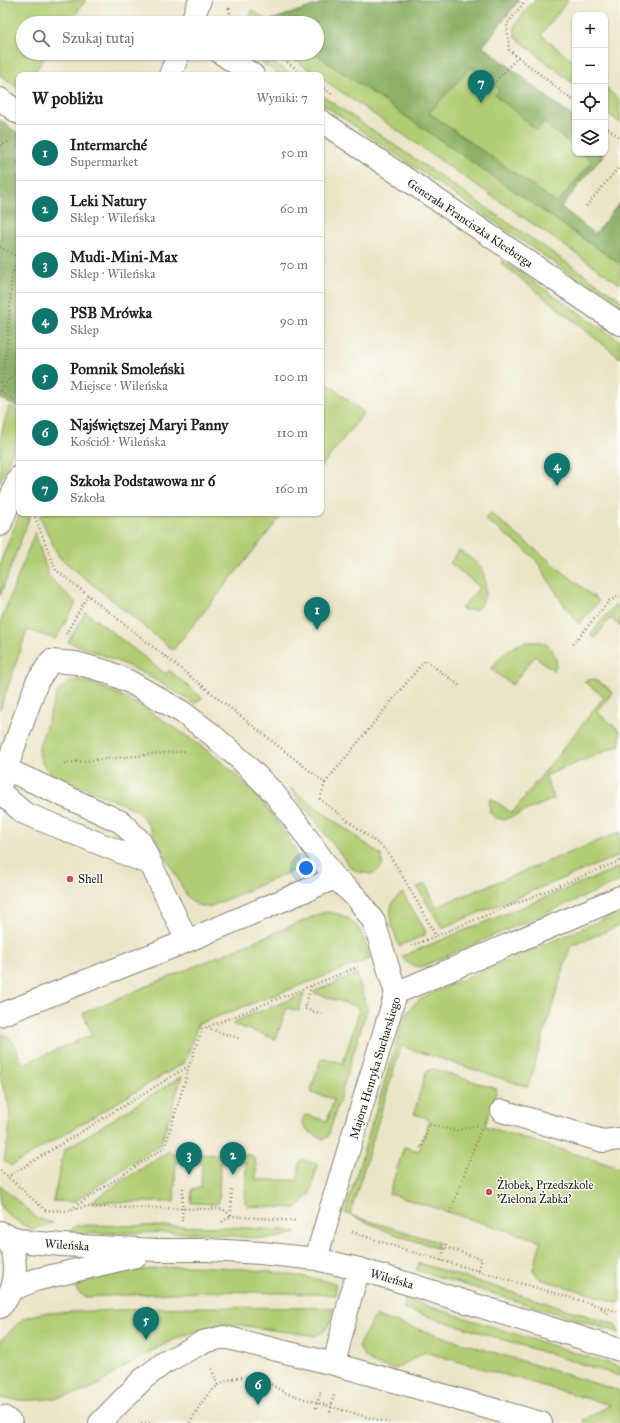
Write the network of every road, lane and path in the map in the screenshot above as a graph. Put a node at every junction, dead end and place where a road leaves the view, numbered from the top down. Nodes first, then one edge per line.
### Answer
1 (200, 0) edge
2 (526, 0) edge
3 (228, 6) dead end
4 (194, 16) edge
5 (230, 16) edge
6 (518, 57) junction
7 (176, 60) edge
8 (230, 60) edge
9 (283, 60) edge
10 (171, 72) edge
11 (248, 72) edge
12 (301, 72) edge
13 (493, 84) dead end
14 (572, 99) edge
15 (324, 123) edge
16 (608, 129) edge
17 (620, 138) edge
18 (620, 166) edge
19 (586, 206) dead end
20 (0, 247) edge
21 (16, 256) edge
22 (16, 265) edge
23 (620, 324) edge
24 (16, 370) edge
25 (0, 392) edge
26 (16, 401) edge
27 (16, 484) edge
28 (35, 517) dead end
29 (0, 524) edge
30 (88, 595) junction
31 (620, 596) edge
32 (573, 644) dead end
33 (51, 661) junction
34 (460, 686) dead end
35 (262, 734) junction
36 (228, 749) junction
37 (58, 763) dead end
38 (3, 778) edge
39 (325, 783) junction
40 (0, 792) edge
41 (620, 861) edge
42 (150, 864) junction
43 (335, 878) junction
44 (620, 897) edge
45 (436, 936) junction
46 (187, 941) junction
47 (386, 957) junction
48 (312, 986) junction
49 (396, 993) junction
50 (322, 1014) dead end
51 (0, 1015) edge
52 (206, 1028) junction
53 (241, 1039) dead end
54 (190, 1066) junction
55 (502, 1111) dead end
56 (620, 1140) edge
57 (420, 1147) dead end
58 (0, 1170) edge
59 (7, 1177) junction
60 (183, 1188) dead end
61 (232, 1188) dead end
62 (182, 1208) junction
63 (68, 1211) junction
64 (450, 1213) dead end
65 (231, 1216) junction
66 (304, 1221) dead end
67 (182, 1222) dead end
68 (347, 1230) dead end
69 (1, 1233) edge
70 (157, 1250) junction
71 (316, 1259) junction
72 (441, 1261) junction
73 (359, 1269) junction
74 (478, 1271) junction
75 (6, 1298) edge
76 (620, 1312) edge
77 (620, 1350) edge
78 (334, 1364) junction
79 (323, 1385) dead end
80 (336, 1388) dead end
81 (318, 1403) junction
82 (331, 1407) junction
83 (316, 1408) dead end
84 (330, 1412) dead end
85 (100, 1423) edge
86 (139, 1423) edge
87 (153, 1423) edge
88 (190, 1423) edge
89 (389, 1423) edge
90 (541, 1423) edge

1 - 4 street
2 - 6 path
3 - 5 path
6 - 13 path
6 - 14 path
7 - 10 street
8 - 11 street
9 - 12 path
15 - 23 street, Generała Franciszka Kleeberga
16 - 17 path
18 - 19 path
20 - 21 path
22 - 25 path
24 - 25 path
25 - 26 path
27 - 29 street
28 - 30 path
30 - 33 path
30 - 35 path
31 - 32 path
33 - 36 street
33 - 38 street
34 - 39 path
35 - 36 path
35 - 39 path
36 - 37 path
36 - 43 street
38 - 42 street
39 - 45 path
40 - 42 street
41 - 45 path
42 - 46 street
43 - 46 street
43 - 47 street
44 - 49 street, Majora Henryka Sucharskiego
45 - 47 path
46 - 51 street
47 - 48 path
47 - 49 street
48 - 50 path
48 - 52 path
49 - 71 street, Majora Henryka Sucharskiego
52 - 53 path
52 - 54 path
54 - 59 path
54 - 63 path
55 - 56 street
57 - 64 path
58 - 59 path
59 - 63 path
60 - 62 path
61 - 65 path
62 - 63 path
62 - 65 path
62 - 67 path
65 - 66 path
68 - 72 path
69 - 70 street, Wileńska
69 - 75 street
70 - 71 street, Wileńska
70 - 75 street, Wileńska
71 - 73 street, Wileńska
72 - 74 path
72 - 74 path
73 - 77 street, Wileńska
73 - 78 street
74 - 76 path
78 - 85 street
78 - 90 street
79 - 81 path
80 - 82 path
81 - 82 path
81 - 83 path
81 - 88 path
82 - 84 path
82 - 89 path
86 - 87 path

